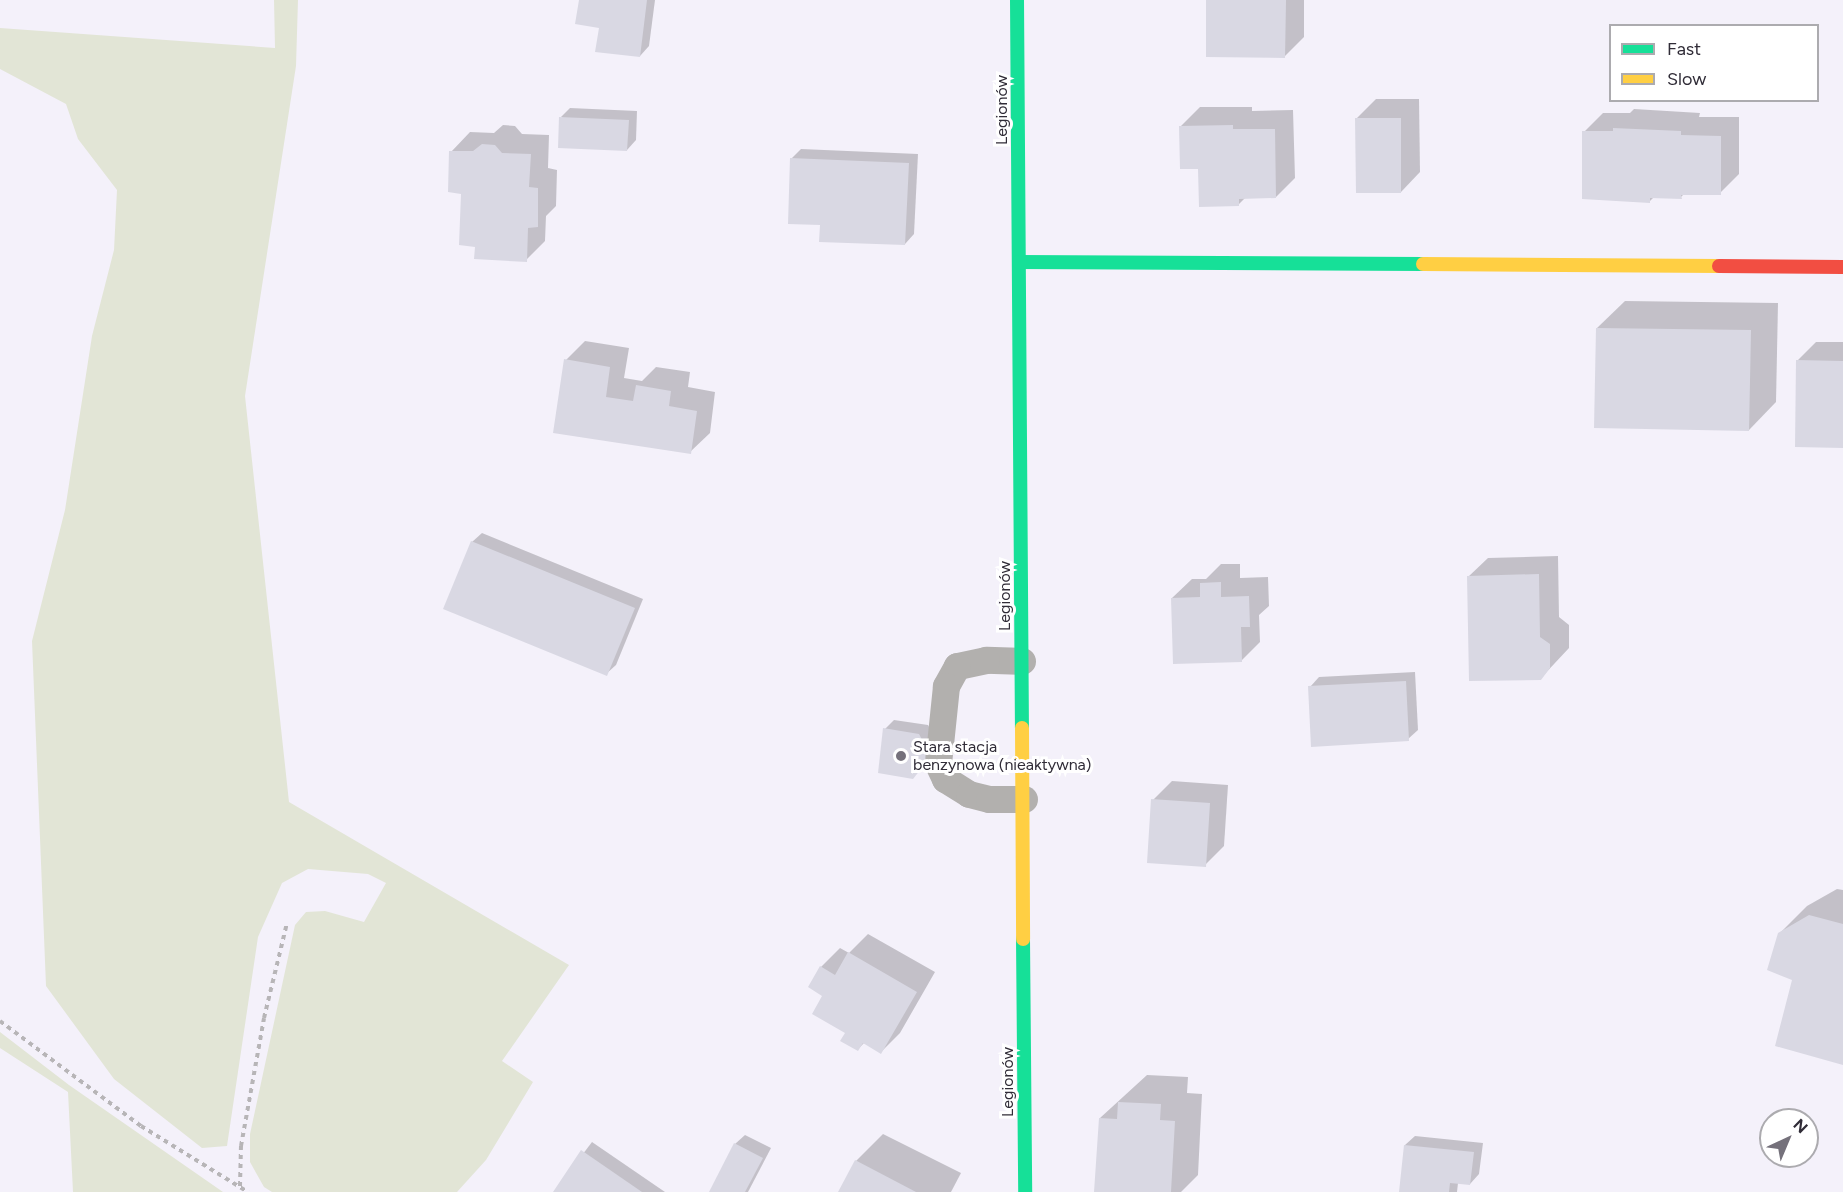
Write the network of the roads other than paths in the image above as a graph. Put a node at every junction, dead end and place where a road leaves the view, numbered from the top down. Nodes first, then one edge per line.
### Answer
1 (1017, 0) edge
2 (1019, 262) junction
3 (1843, 267) edge
4 (1022, 661) junction
5 (1024, 799) junction
6 (1025, 1192) edge

1 - 2 street, Legionów
2 - 3 street
2 - 4 street, Legionów
4 - 5 street, Legionów
4 - 5 lane
5 - 6 street, Legionów

